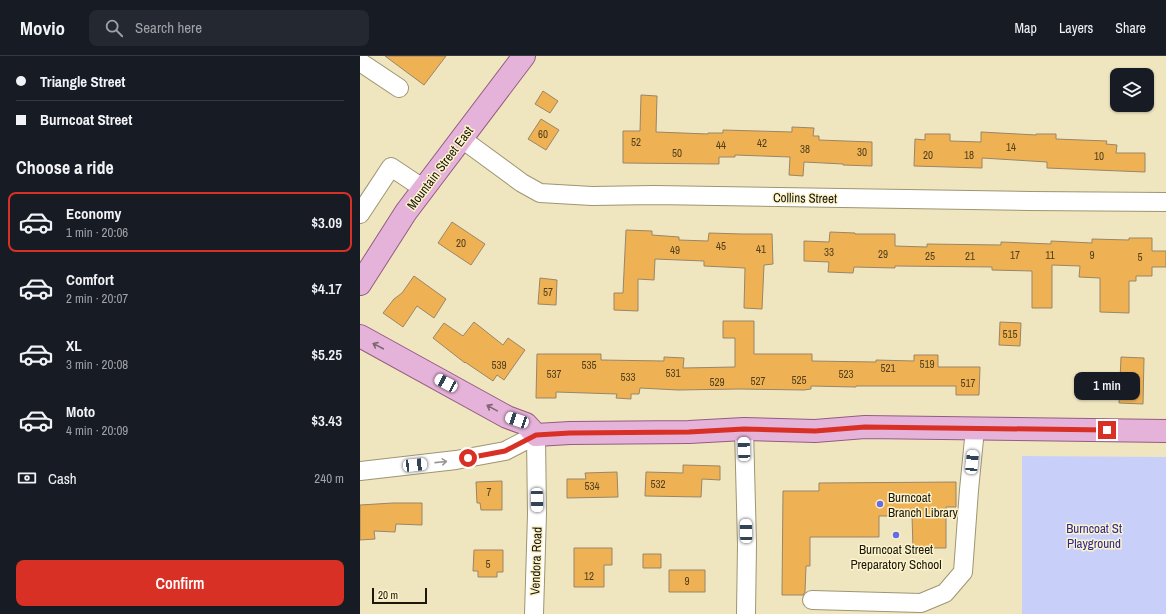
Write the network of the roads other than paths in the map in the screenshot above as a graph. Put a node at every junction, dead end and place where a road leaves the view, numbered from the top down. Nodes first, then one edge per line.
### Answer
1 (524, 56) edge
2 (360, 62) edge
3 (400, 88) dead end
4 (462, 139) junction
5 (424, 189) junction
6 (1166, 202) edge
7 (360, 214) edge
8 (360, 284) edge
9 (360, 336) edge
10 (744, 429) junction
11 (975, 429) junction
12 (1166, 431) edge
13 (536, 435) junction
14 (360, 471) edge
15 (812, 600) dead end
16 (534, 614) edge
17 (746, 614) edge

1 - 4 main road, Mountain Street East
2 - 3 street
4 - 5 main road, Mountain Street East
4 - 6 street, Collins Street
5 - 7 street
5 - 8 main road, Mountain Street East
13 -> 9 main road
10 - 11 main road
10 - 13 main road
10 - 17 street
11 - 12 main road
11 - 15 street
14 -> 13 street
13 - 16 street, Vendora Road

